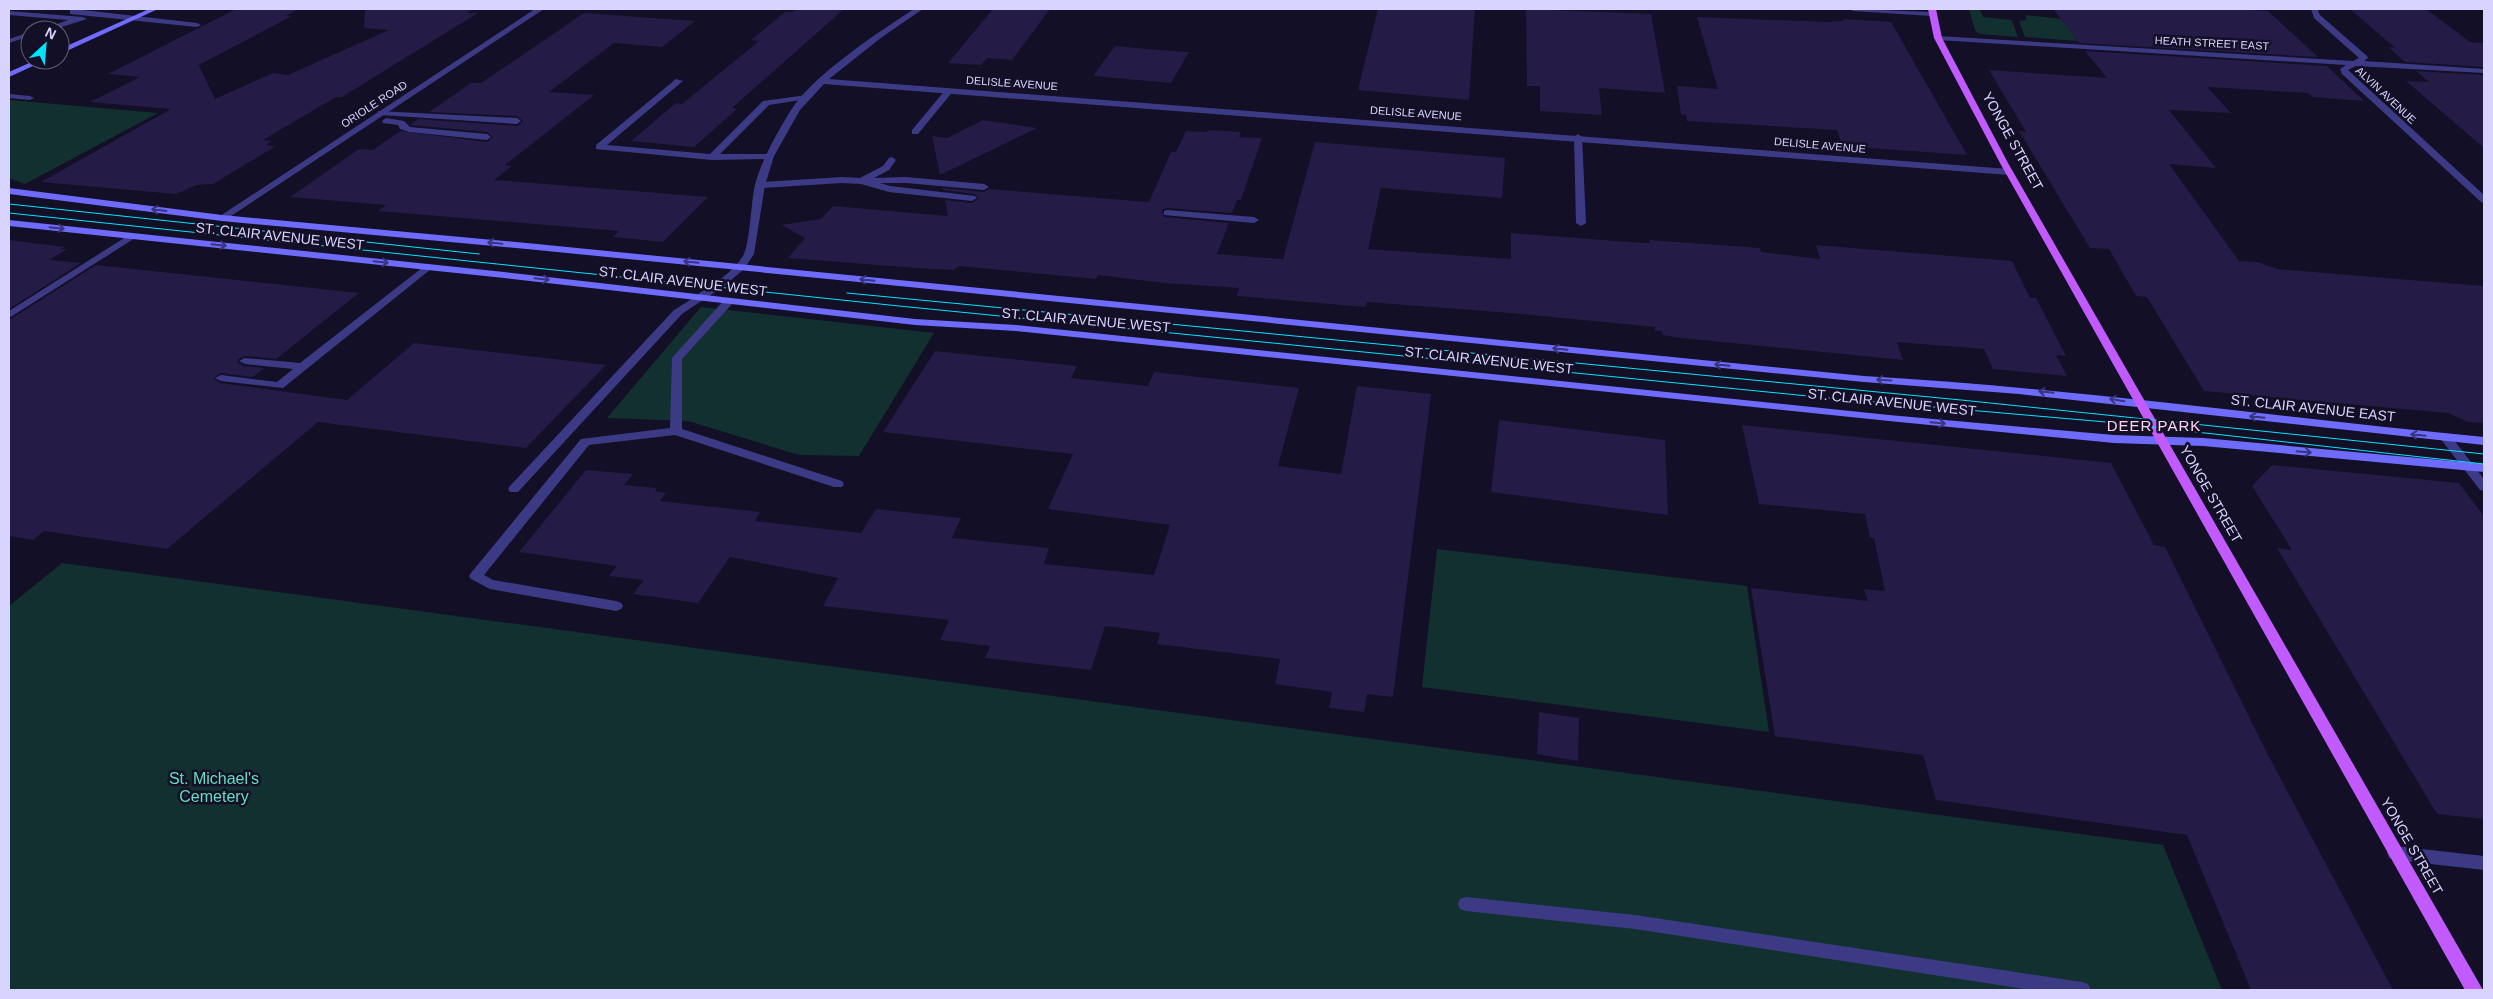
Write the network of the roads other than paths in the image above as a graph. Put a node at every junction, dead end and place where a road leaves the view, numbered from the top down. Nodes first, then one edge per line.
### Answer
1 (80, 9) edge
2 (154, 9) edge
3 (540, 9) edge
4 (919, 9) edge
5 (1853, 9) edge
6 (2316, 9) edge
7 (1932, 11) edge
8 (9, 13) edge
9 (77, 19) junction
10 (132, 19) junction
11 (70, 21) edge
12 (123, 23) junction
13 (197, 25) dead end
14 (1938, 38) junction
15 (70, 47) edge
16 (2353, 63) junction
17 (2484, 71) edge
18 (822, 80) junction
19 (679, 81) dead end
20 (950, 90) junction
21 (9, 96) edge
22 (806, 97) junction
23 (30, 98) dead end
24 (381, 113) junction
25 (371, 120) junction
26 (517, 121) dead end
27 (915, 132) dead end
28 (486, 137) dead end
29 (1578, 137) junction
30 (770, 156) junction
31 (712, 157) junction
32 (892, 160) dead end
33 (2009, 172) junction
34 (862, 181) junction
35 (760, 185) junction
36 (984, 188) dead end
37 (9, 191) edge
38 (972, 198) dead end
39 (2484, 200) edge
40 (1167, 213) dead end
41 (222, 218) junction
42 (1254, 220) dead end
43 (9, 223) edge
44 (1581, 223) dead end
45 (132, 236) junction
46 (427, 267) junction
47 (740, 267) junction
48 (700, 298) junction
49 (728, 302) junction
50 (9, 314) edge
51 (245, 360) dead end
52 (303, 367) junction
53 (221, 378) dead end
54 (2140, 403) junction
55 (676, 431) junction
56 (2446, 438) junction
57 (2160, 441) junction
58 (2484, 441) edge
59 (2468, 467) junction
60 (2484, 468) edge
61 (838, 484) dead end
62 (2484, 487) edge
63 (514, 489) dead end
64 (616, 606) dead end
65 (2396, 853) junction
66 (2484, 863) edge
67 (1466, 904) dead end
68 (2082, 990) edge
69 (2474, 990) edge

1 - 10 street
2 - 10 main road
3 - 24 street, ORIOLE ROAD
4 - 18 street
5 - 7 street
6 - 16 street, ALVIN AVENUE
7 - 14 main road, YONGE STREET
8 - 9 street
9 - 11 street
9 - 12 street
10 - 12 main road
10 - 13 street
12 - 15 main road
14 - 16 street, HEATH STREET EAST
14 - 33 main road, YONGE STREET
16 - 17 street, HEATH STREET EAST
16 - 39 street, ALVIN AVENUE
18 - 20 street, DELISLE AVENUE
18 - 22 street
19 - 31 street
20 - 27 street
20 - 29 street, DELISLE AVENUE
21 - 23 street
22 - 30 street
22 - 31 street
24 - 25 street, ORIOLE ROAD
24 - 26 street
25 - 28 street
25 - 41 street, ORIOLE ROAD
29 - 33 street, DELISLE AVENUE
29 - 44 street
30 - 31 street
30 - 35 street
32 - 34 street
33 - 54 main road, YONGE STREET
34 - 35 street
34 - 36 street
34 - 38 street
35 - 47 street
41 -> 37 main road, ST. CLAIR AVENUE WEST
40 - 42 street
47 -> 41 main road, ST. CLAIR AVENUE WEST
43 -> 45 main road, ST. CLAIR AVENUE WEST
45 -> 46 main road, ST. CLAIR AVENUE WEST
45 - 50 street
46 -> 48 main road, ST. CLAIR AVENUE WEST
46 - 52 street
47 - 48 street
54 -> 47 main road, ST. CLAIR AVENUE WEST
48 - 49 main road, ST. CLAIR AVENUE WEST
48 - 63 street
49 - 55 street
49 -> 57 main road, ST. CLAIR AVENUE WEST
51 - 52 street
52 - 53 street
56 -> 54 main road, ST. CLAIR AVENUE EAST
54 - 57 main road, YONGE STREET
55 - 61 street
55 - 64 street
56 - 58 main road, ST. CLAIR AVENUE EAST
56 - 59 street
57 -> 59 main road
57 - 65 main road, YONGE STREET
59 - 60 main road
59 - 62 street
65 - 66 street
65 - 69 main road, YONGE STREET
67 - 68 street

